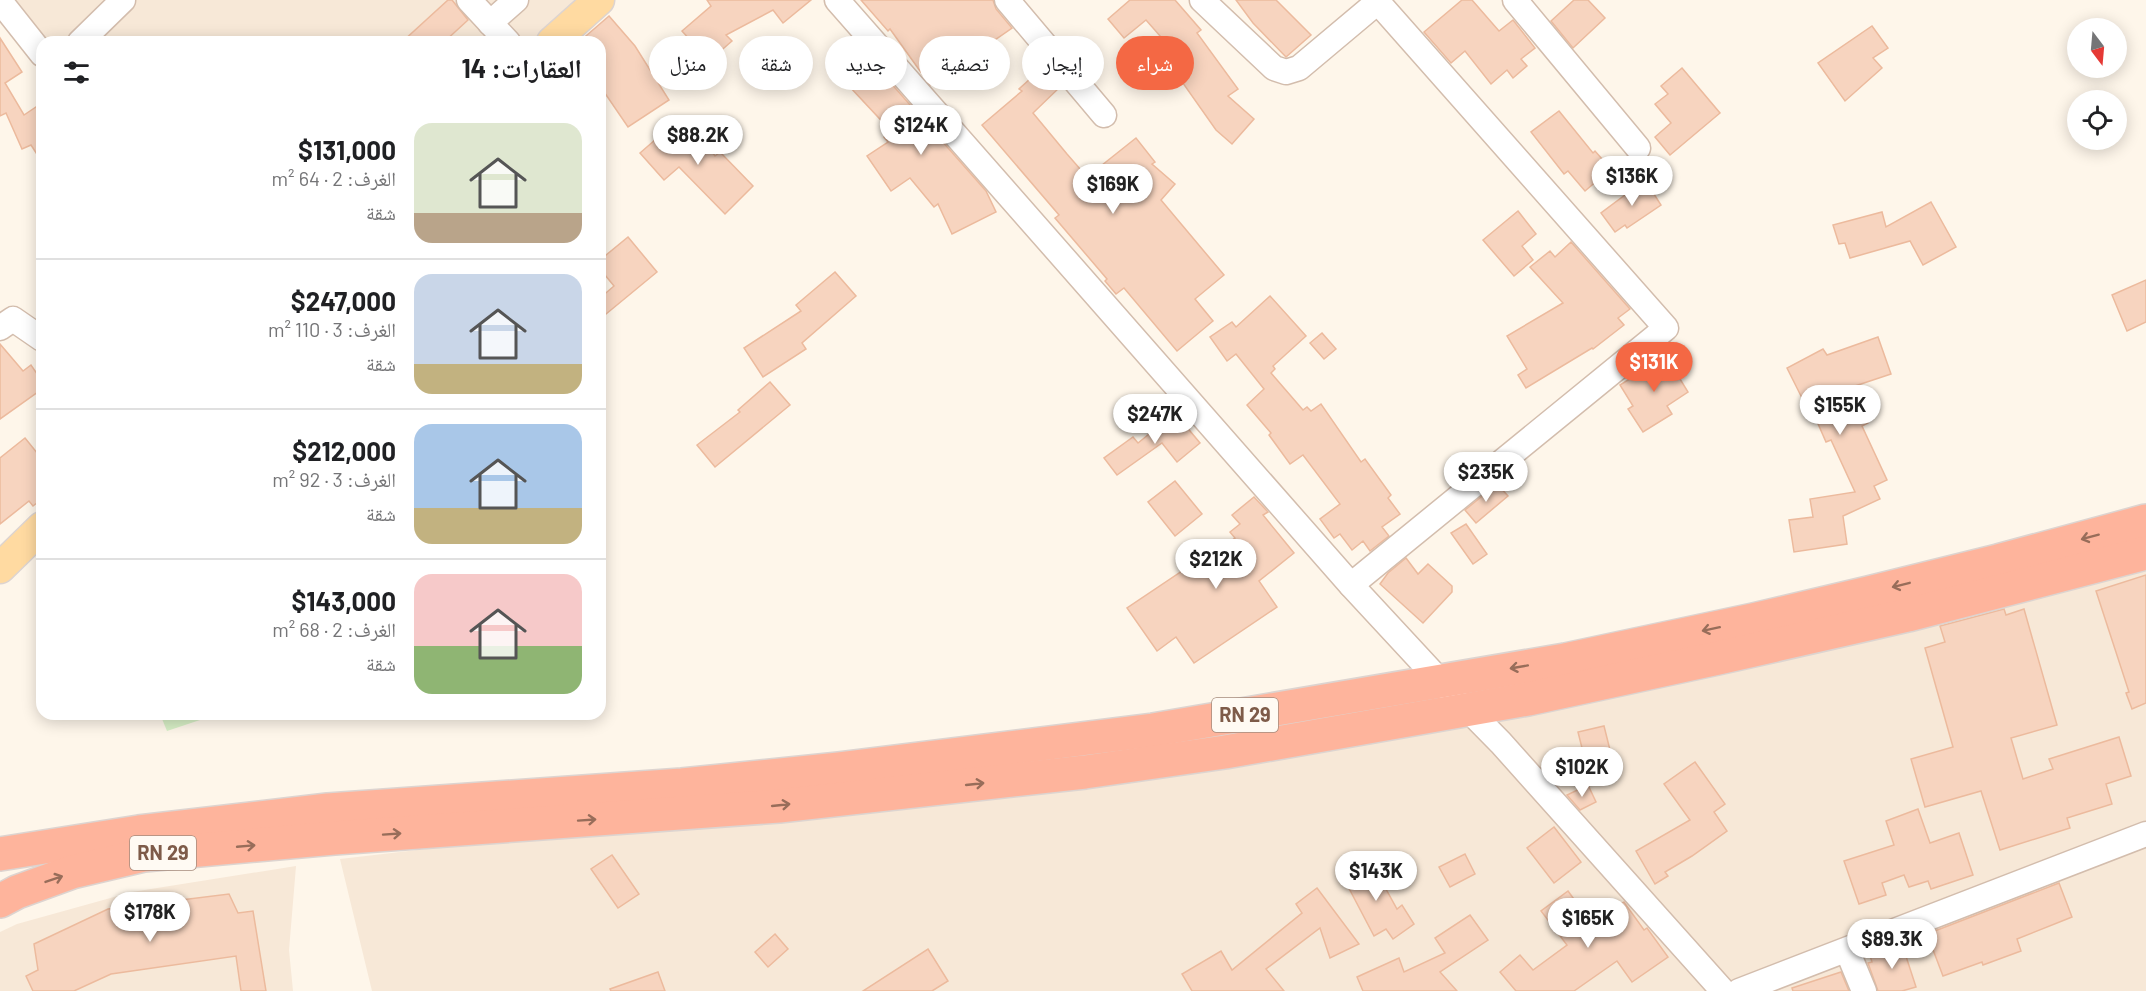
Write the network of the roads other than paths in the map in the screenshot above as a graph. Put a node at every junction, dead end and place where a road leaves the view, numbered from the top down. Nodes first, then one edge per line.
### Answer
1 (123, 0) edge
2 (469, 0) edge
3 (516, 0) edge
4 (599, 0) edge
5 (837, 0) edge
6 (1007, 0) edge
7 (1202, 0) edge
8 (1515, 0) edge
9 (0, 1) edge
10 (1378, 1) edge
11 (490, 23) junction
12 (86, 36) edge
13 (502, 36) edge
14 (559, 36) edge
15 (36, 46) edge
16 (1104, 115) dead end
17 (1638, 148) dead end
18 (0, 328) edge
19 (36, 335) edge
20 (2146, 522) edge
21 (36, 533) edge
22 (2146, 553) edge
23 (0, 568) edge
24 (1351, 585) junction
25 (1440, 681) junction
26 (1469, 710) junction
27 (2146, 834) edge
28 (0, 854) edge
29 (0, 901) edge
30 (1847, 950) junction
31 (1723, 991) edge
32 (1739, 991) edge
33 (1863, 991) edge

1 - 12 street
2 - 11 street
3 - 11 street
4 - 14 main road
5 - 24 street
6 - 16 street
7 - 10 street
8 - 17 street
9 - 15 street
10 - 24 street
11 - 13 street
18 - 19 street
20 -> 25 highway, RN 29
21 - 23 main road
22 - 26 highway, RN 29
24 - 25 street
25 - 26 street
25 - 28 highway, RN 29
29 -> 26 highway, RN 29
26 - 31 street
27 - 30 street
30 - 32 street
30 - 33 street

